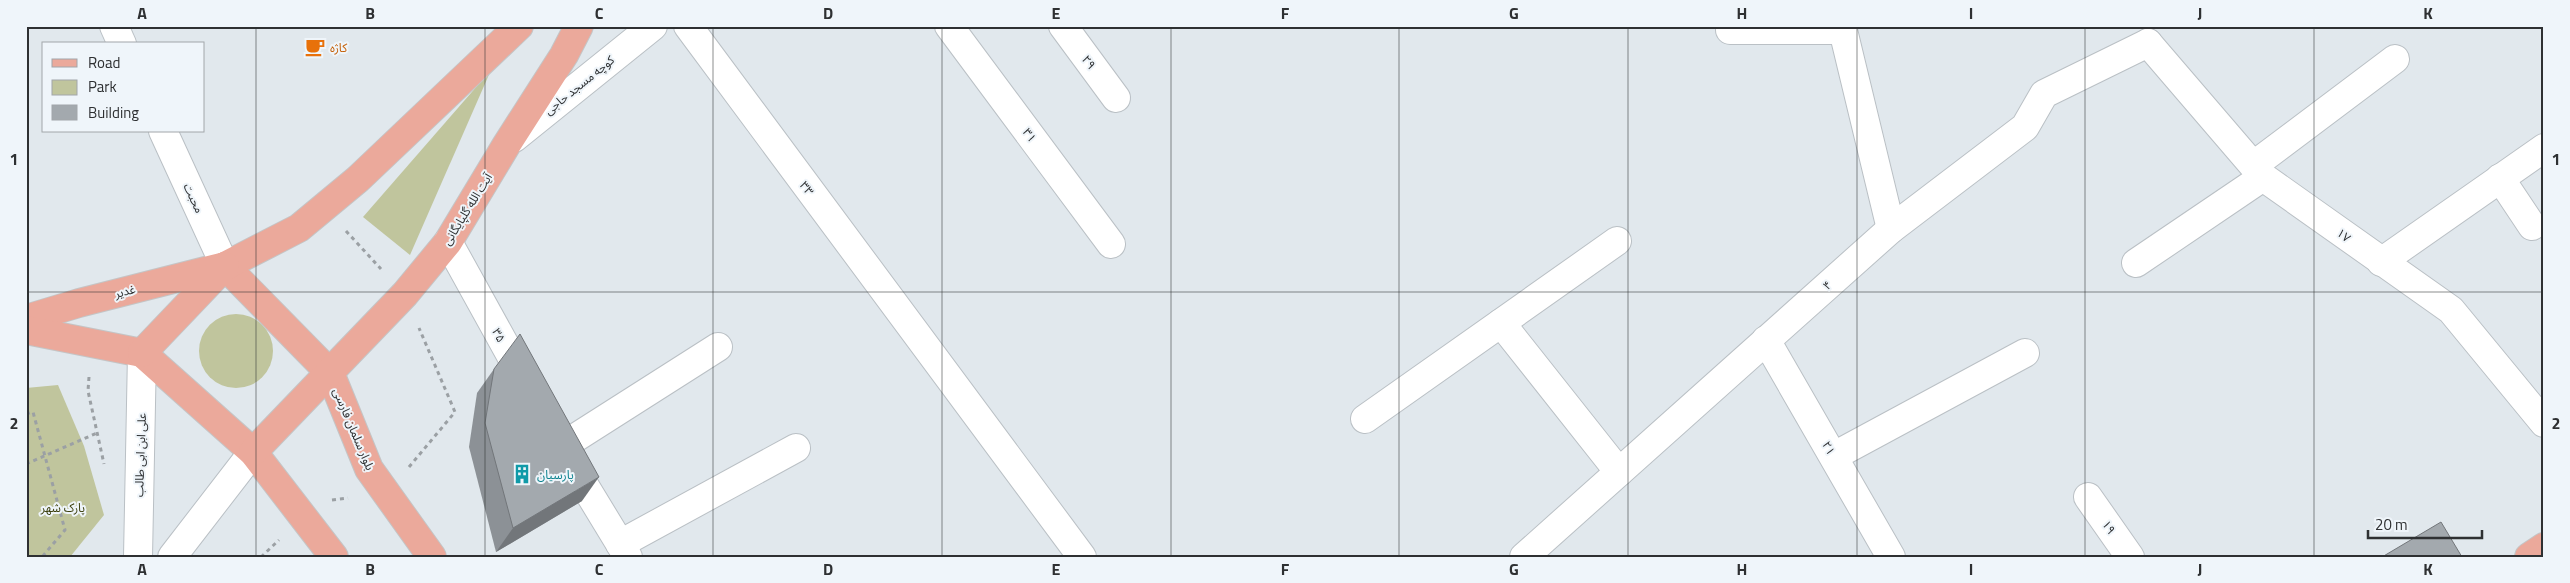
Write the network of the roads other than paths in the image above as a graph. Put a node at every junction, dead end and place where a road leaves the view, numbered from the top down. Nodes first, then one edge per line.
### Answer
1 (114, 26) edge
2 (519, 26) edge
3 (579, 26) edge
4 (653, 26) edge
5 (688, 26) edge
6 (949, 26) edge
7 (1063, 26) edge
8 (1842, 28) edge
9 (1730, 30) dead end
10 (2151, 35) edge
11 (121, 42) edge
12 (2395, 59) dead end
13 (1116, 98) dead end
14 (163, 132) edge
15 (507, 144) junction
16 (2544, 148) edge
17 (2258, 171) junction
18 (2500, 178) junction
19 (2532, 226) dead end
20 (1891, 229) junction
21 (1617, 241) dead end
22 (448, 242) junction
23 (1110, 244) dead end
24 (2381, 262) junction
25 (2136, 263) dead end
26 (225, 266) junction
27 (26, 319) edge
28 (1501, 323) junction
29 (26, 330) edge
30 (1766, 340) junction
31 (718, 347) dead end
32 (142, 353) junction
33 (2025, 353) dead end
34 (330, 373) junction
35 (1365, 419) dead end
36 (2544, 423) edge
37 (561, 447) junction
38 (796, 448) dead end
39 (253, 452) junction
40 (1834, 456) junction
41 (1619, 472) junction
42 (2088, 497) dead end
43 (2544, 547) edge
44 (624, 550) edge
45 (138, 557) edge
46 (172, 557) edge
47 (334, 557) edge
48 (432, 557) edge
49 (1082, 557) edge
50 (1524, 557) edge
51 (1892, 557) edge
52 (2130, 557) edge
53 (2530, 557) edge

1 - 11 street
2 - 26 main road
3 - 15 main road, آیت الله گلپایگانی
4 - 15 street, کوچه مسجد حاجی
5 - 49 street, ۳۳
6 - 23 street, ۳۱
7 - 13 street, ۲۹
8 - 9 street
8 - 20 street
10 - 17 street, ۱۷
10 - 20 street, ۴
12 - 17 street
14 - 26 street, محبت
15 - 22 main road, آیت الله گلپایگانی
16 - 18 street
17 - 24 street, ۱۷
17 - 25 street
18 - 19 street
18 - 24 street
20 - 30 street, ۴
21 - 28 street
22 - 34 main road, آیت الله گلپایگانی
22 - 37 street, ۳۵
24 - 36 street, ۱۷
26 - 27 main road, غدیر
26 - 32 main road
26 - 34 main road
28 - 35 street
28 - 41 street
29 - 32 main road
30 - 40 street, ۲۱
30 - 41 street, ۴
31 - 37 street
32 - 39 main road
32 - 45 street, علی ابن ابی طالب
33 - 40 street
34 - 39 main road, آیت الله گلپایگانی
34 - 48 main road, بلوار سلمان فارسی
37 - 44 street, ۳۵
38 - 44 street
39 - 46 street
39 - 47 main road
40 - 51 street, ۲۱
41 - 50 street, ۴
42 - 52 street, ۱۹
43 - 53 main road

